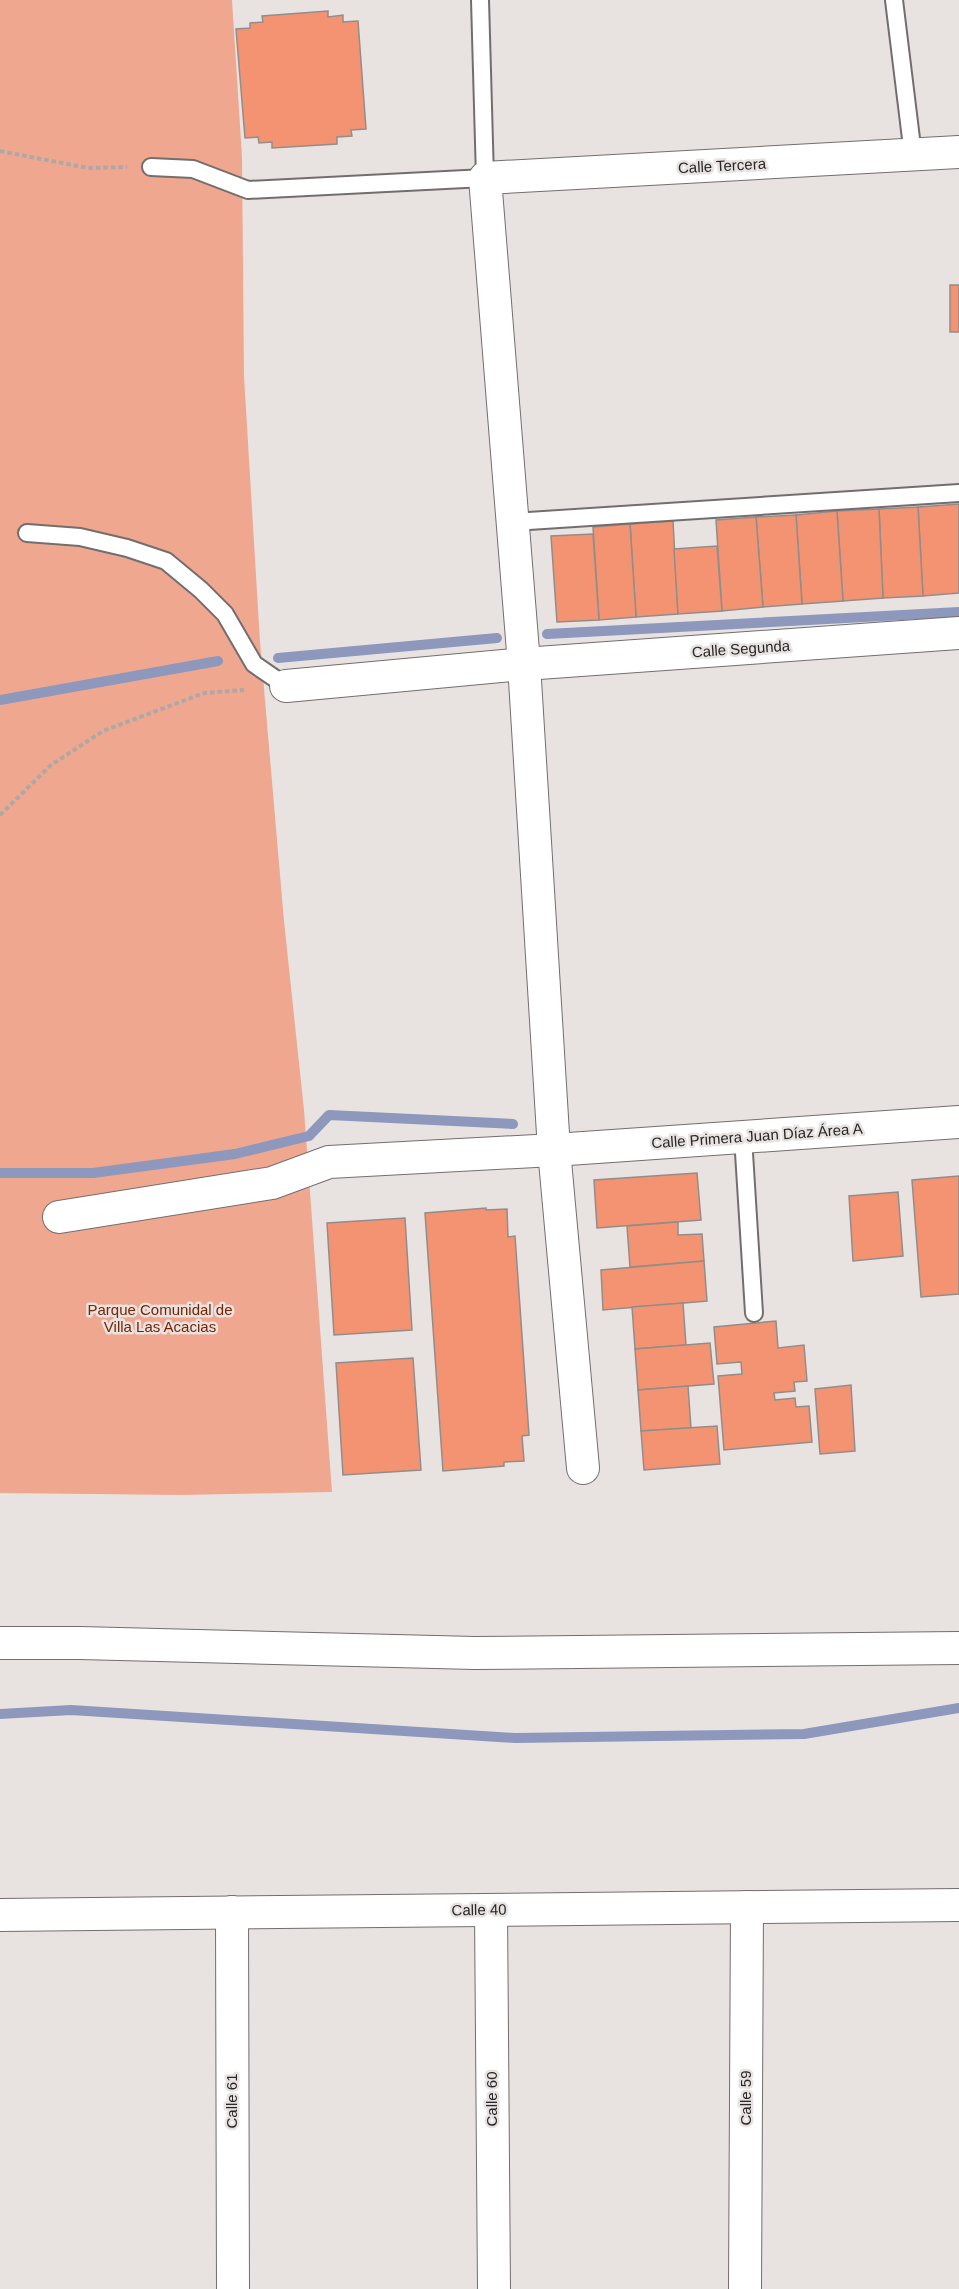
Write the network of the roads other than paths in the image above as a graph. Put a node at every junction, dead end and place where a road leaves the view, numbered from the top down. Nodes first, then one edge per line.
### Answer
1 (480, 0) edge
2 (894, 0) edge
3 (959, 152) edge
4 (913, 155) junction
5 (152, 167) road end
6 (485, 178) junction
7 (959, 493) edge
8 (513, 522) junction
9 (27, 533) dead end
10 (959, 633) edge
11 (524, 664) junction
12 (286, 686) joint
13 (959, 1122) edge
14 (743, 1137) junction
15 (554, 1150) junction
16 (59, 1217) dead end
17 (754, 1313) dead end
18 (583, 1468) dead end
19 (0, 1643) edge
20 (959, 1648) edge
21 (959, 1905) edge
22 (747, 1907) junction
23 (491, 1910) junction
24 (232, 1912) junction
25 (0, 1915) edge
26 (233, 2289) edge
27 (494, 2289) edge
28 (745, 2289) edge

1 - 6 lane
2 - 4 lane
3 - 4 street, Calle Tercera
4 - 6 street, Calle Tercera
5 - 6 lane
6 - 8 street
7 - 8 lane
8 - 11 street
9 - 12 lane
10 - 11 street, Calle Segunda
11 - 12 street, Calle Segunda
11 - 15 street
13 - 14 street, Calle Primera Juan Díaz Área A
14 - 15 street, Calle Primera Juan Díaz Área A
14 - 17 lane
15 - 16 street, Calle Primera Juan Díaz Área A
15 - 18 street
19 - 20 street
21 - 22 street, Calle 40
22 - 23 street, Calle 40
22 - 28 street, Calle 59
23 - 24 street, Calle 40
23 - 27 street, Calle 60
24 - 25 street, Calle 40
24 - 26 street, Calle 61

